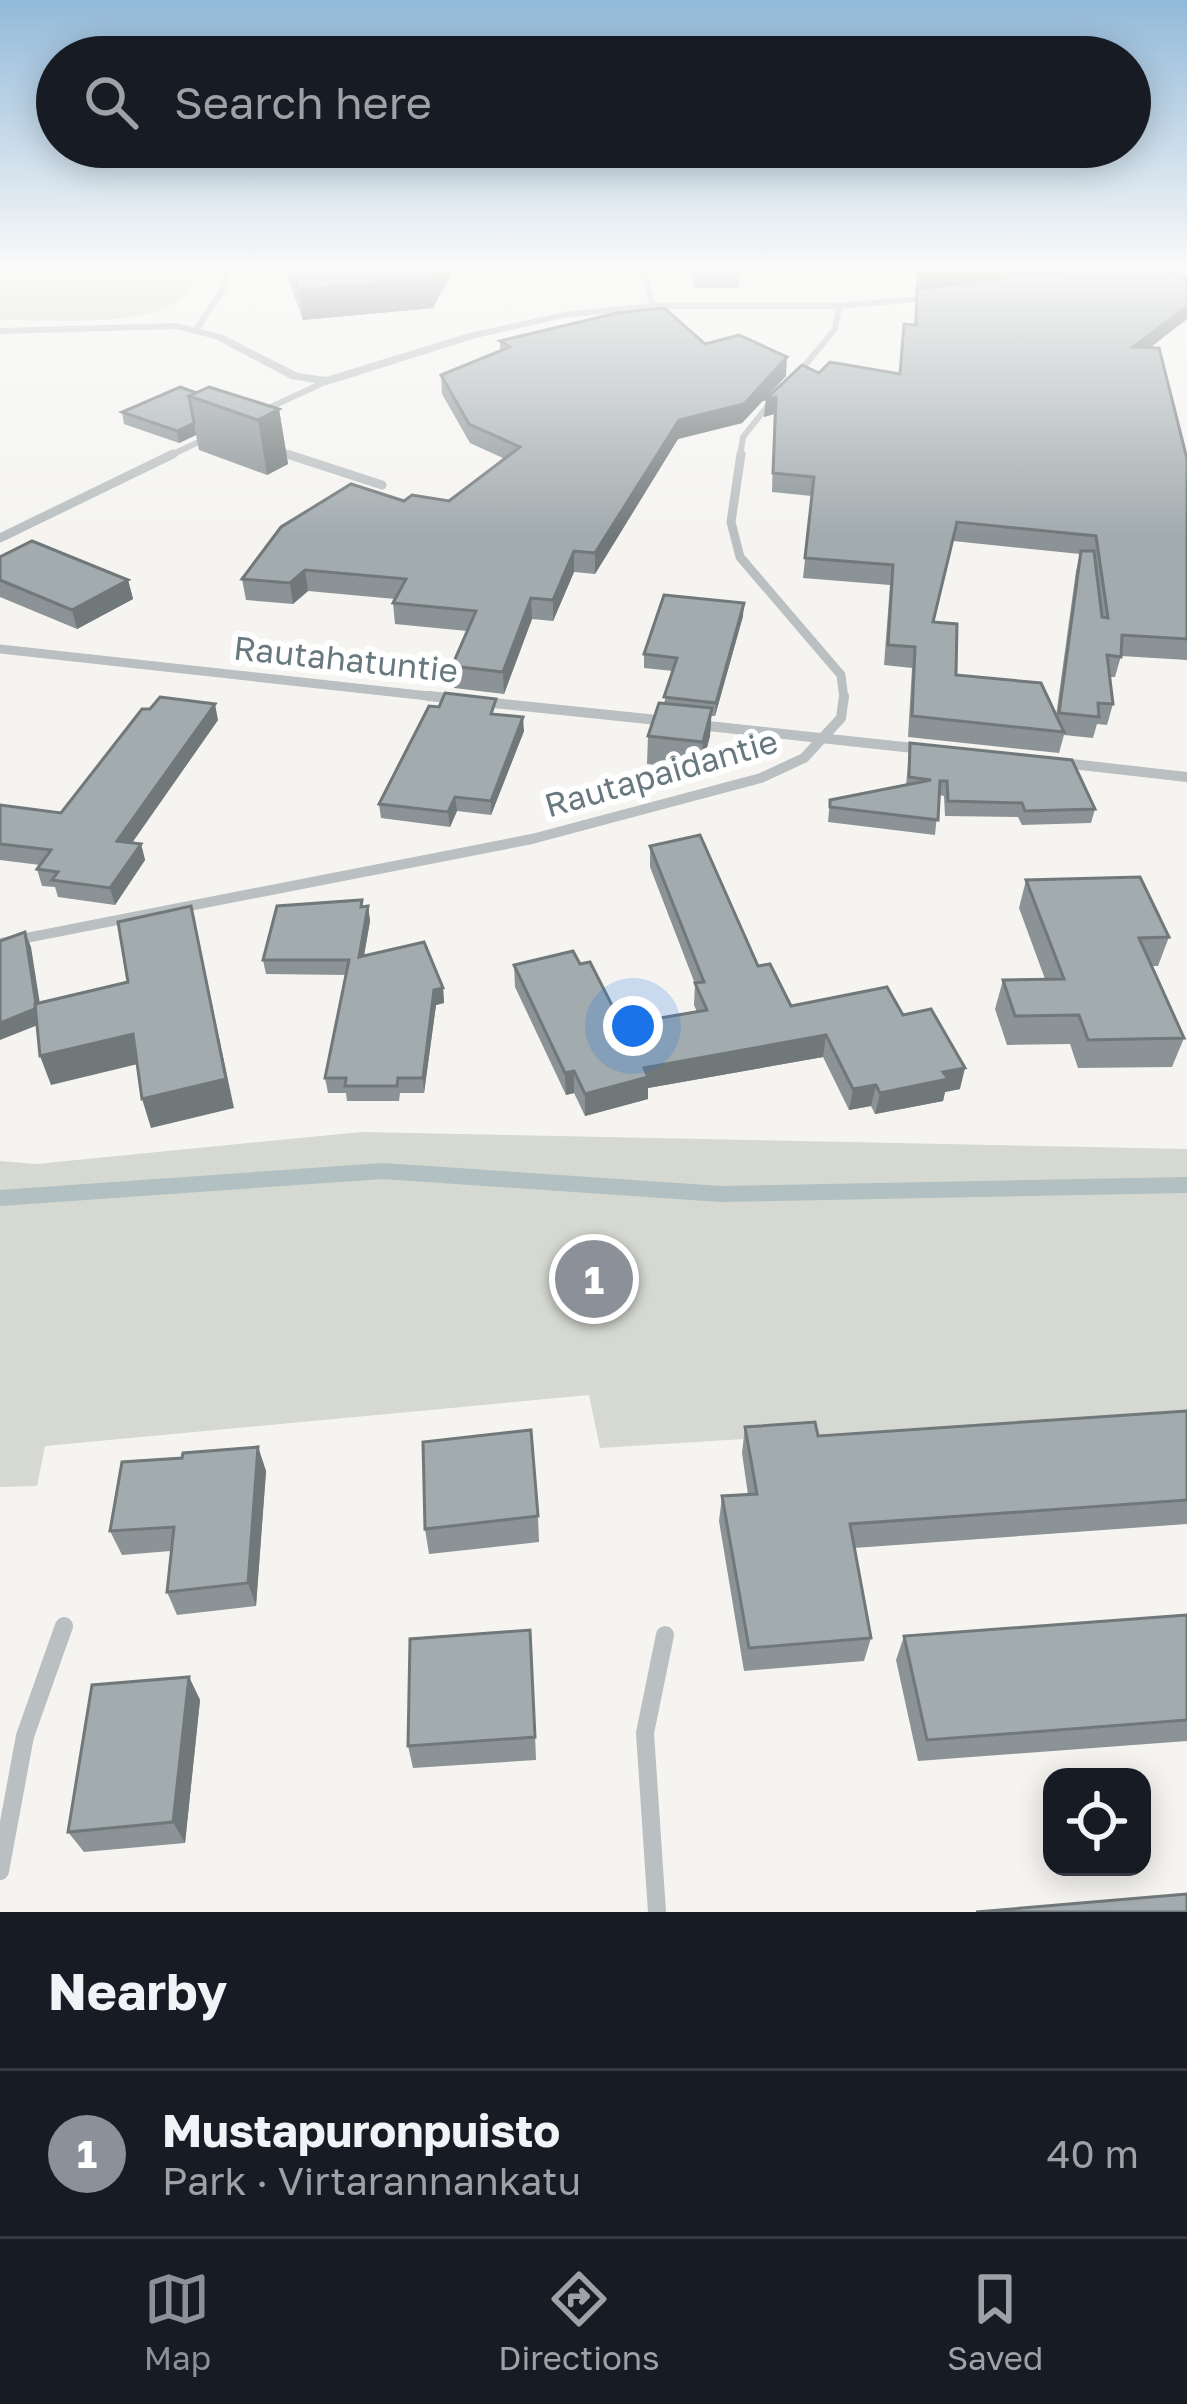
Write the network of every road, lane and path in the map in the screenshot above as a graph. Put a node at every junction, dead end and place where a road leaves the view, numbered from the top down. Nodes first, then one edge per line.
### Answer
1 (259, 357) edge
2 (404, 357) edge
3 (815, 357) edge
4 (327, 381) junction
5 (238, 423) edge
6 (217, 433) edge
7 (270, 449) edge
8 (382, 484) dead end
9 (0, 538) edge
10 (0, 649) edge
11 (824, 738) junction
12 (929, 749) edge
13 (1038, 761) edge
14 (1187, 776) edge
15 (0, 943) edge
16 (64, 1626) dead end
17 (665, 1635) dead end
18 (0, 1871) edge
19 (657, 1912) edge

1 - 4 street
2 - 4 street
3 - 11 street, Rautapaidantie
4 - 5 street
6 - 9 street
7 - 8 street
10 - 11 street, Rautahatuntie
11 - 12 street, Rautahatuntie
11 - 15 street, Rautapaidantie
13 - 14 street
16 - 18 street
17 - 19 street

